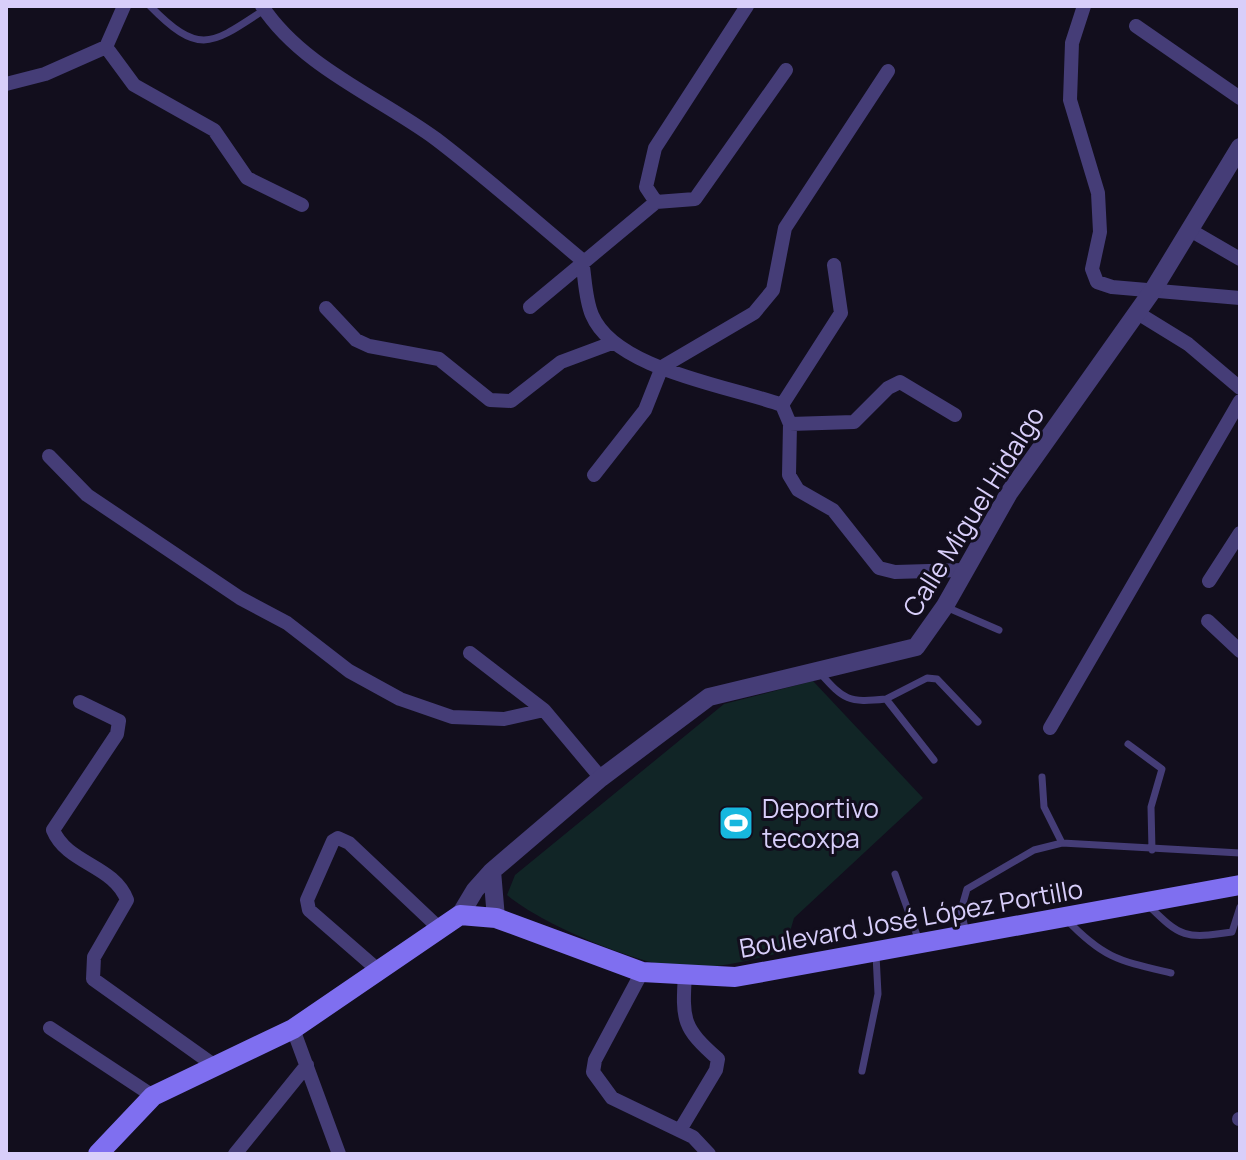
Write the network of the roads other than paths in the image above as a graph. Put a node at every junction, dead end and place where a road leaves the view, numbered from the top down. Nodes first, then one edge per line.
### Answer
1 (124, 6) edge
2 (150, 6) edge
3 (747, 6) edge
4 (1084, 6) edge
5 (263, 8) edge
6 (1136, 26) dead end
7 (106, 47) junction
8 (786, 70) dead end
9 (888, 71) dead end
10 (6, 84) edge
11 (1240, 98) edge
12 (1240, 147) edge
13 (656, 202) junction
14 (302, 205) dead end
15 (1190, 230) junction
16 (1240, 259) edge
17 (582, 260) junction
18 (834, 265) dead end
19 (1153, 290) junction
20 (1240, 298) edge
21 (530, 307) dead end
22 (326, 308) dead end
23 (1136, 312) junction
24 (612, 343) junction
25 (662, 367) junction
26 (1240, 388) edge
27 (1240, 401) edge
28 (782, 405) junction
29 (955, 415) dead end
30 (790, 424) junction
31 (49, 456) dead end
32 (594, 475) dead end
33 (1240, 533) edge
34 (963, 570) junction
35 (1209, 581) dead end
36 (945, 606) junction
37 (1208, 621) dead end
38 (999, 630) dead end
39 (1240, 651) edge
40 (470, 653) dead end
41 (819, 672) junction
42 (886, 699) junction
43 (80, 702) dead end
44 (544, 710) junction
45 (978, 722) dead end
46 (1050, 728) dead end
47 (1128, 744) dead end
48 (934, 760) dead end
49 (1042, 777) dead end
50 (601, 778) junction
51 (1062, 843) junction
52 (1152, 850) junction
53 (1240, 853) edge
54 (492, 871) junction
55 (895, 874) dead end
56 (1240, 885) edge
57 (1146, 903) junction
58 (1240, 907) edge
59 (460, 915) junction
60 (1064, 917) junction
61 (496, 918) junction
62 (439, 928) junction
63 (967, 935) junction
64 (920, 943) junction
65 (876, 951) junction
66 (378, 970) junction
67 (642, 972) junction
68 (1171, 973) dead end
69 (685, 974) junction
70 (50, 1028) dead end
71 (293, 1029) junction
72 (307, 1065) junction
73 (215, 1066) junction
74 (862, 1071) dead end
75 (153, 1096) junction
76 (680, 1130) junction
77 (98, 1154) edge
78 (235, 1154) edge
79 (339, 1154) edge
80 (709, 1154) edge

1 - 7 street
2 - 5 lane
3 - 13 street
4 - 19 street
5 - 17 street
6 - 11 street
7 - 10 street
7 - 14 street
8 - 13 street
9 - 25 street
12 - 15 street, Calle Miguel Hidalgo
13 - 17 street
15 - 16 street
15 - 19 street, Calle Miguel Hidalgo
17 - 21 street
17 - 24 street
18 - 28 street
19 - 20 street
19 - 23 street, Calle Miguel Hidalgo
22 - 24 street
23 - 26 street
23 - 34 street, Calle Miguel Hidalgo
24 - 25 street
25 - 28 street
25 - 32 street
27 - 46 street
28 - 30 street
29 - 30 street
30 - 34 street
31 - 44 street
33 - 35 street
34 - 36 street, Calle Miguel Hidalgo
36 - 38 lane
36 - 41 street, Calle Miguel Hidalgo
37 - 39 street
40 - 44 street
41 - 42 lane
41 - 50 street, Calle Miguel Hidalgo
42 - 45 lane
42 - 48 lane
43 - 73 street
44 - 50 street
47 - 52 lane
49 - 51 lane
50 - 54 street, Calle Miguel Hidalgo
51 - 52 lane
51 - 63 lane
52 - 53 lane
54 - 59 street, Calle Miguel Hidalgo
54 - 61 street
55 - 64 lane
56 - 57 main road, Boulevard José López Portillo
57 - 58 lane
57 - 60 main road, Boulevard José López Portillo
59 - 61 main road, Boulevard José López Portillo
59 - 62 main road
60 - 63 main road, Boulevard José López Portillo
60 - 68 lane
61 - 67 main road, Boulevard José López Portillo
62 - 66 main road
62 - 66 street
63 - 64 main road, Boulevard José López Portillo
64 - 65 main road, Boulevard José López Portillo
65 - 69 main road, Boulevard José López Portillo
65 - 74 lane
66 - 71 main road
67 - 69 main road, Boulevard José López Portillo
67 - 76 street
69 - 76 street
70 - 75 street
71 - 72 street
71 - 73 main road
72 - 78 street
72 - 79 street
73 - 75 main road
75 - 77 main road
76 - 80 street

